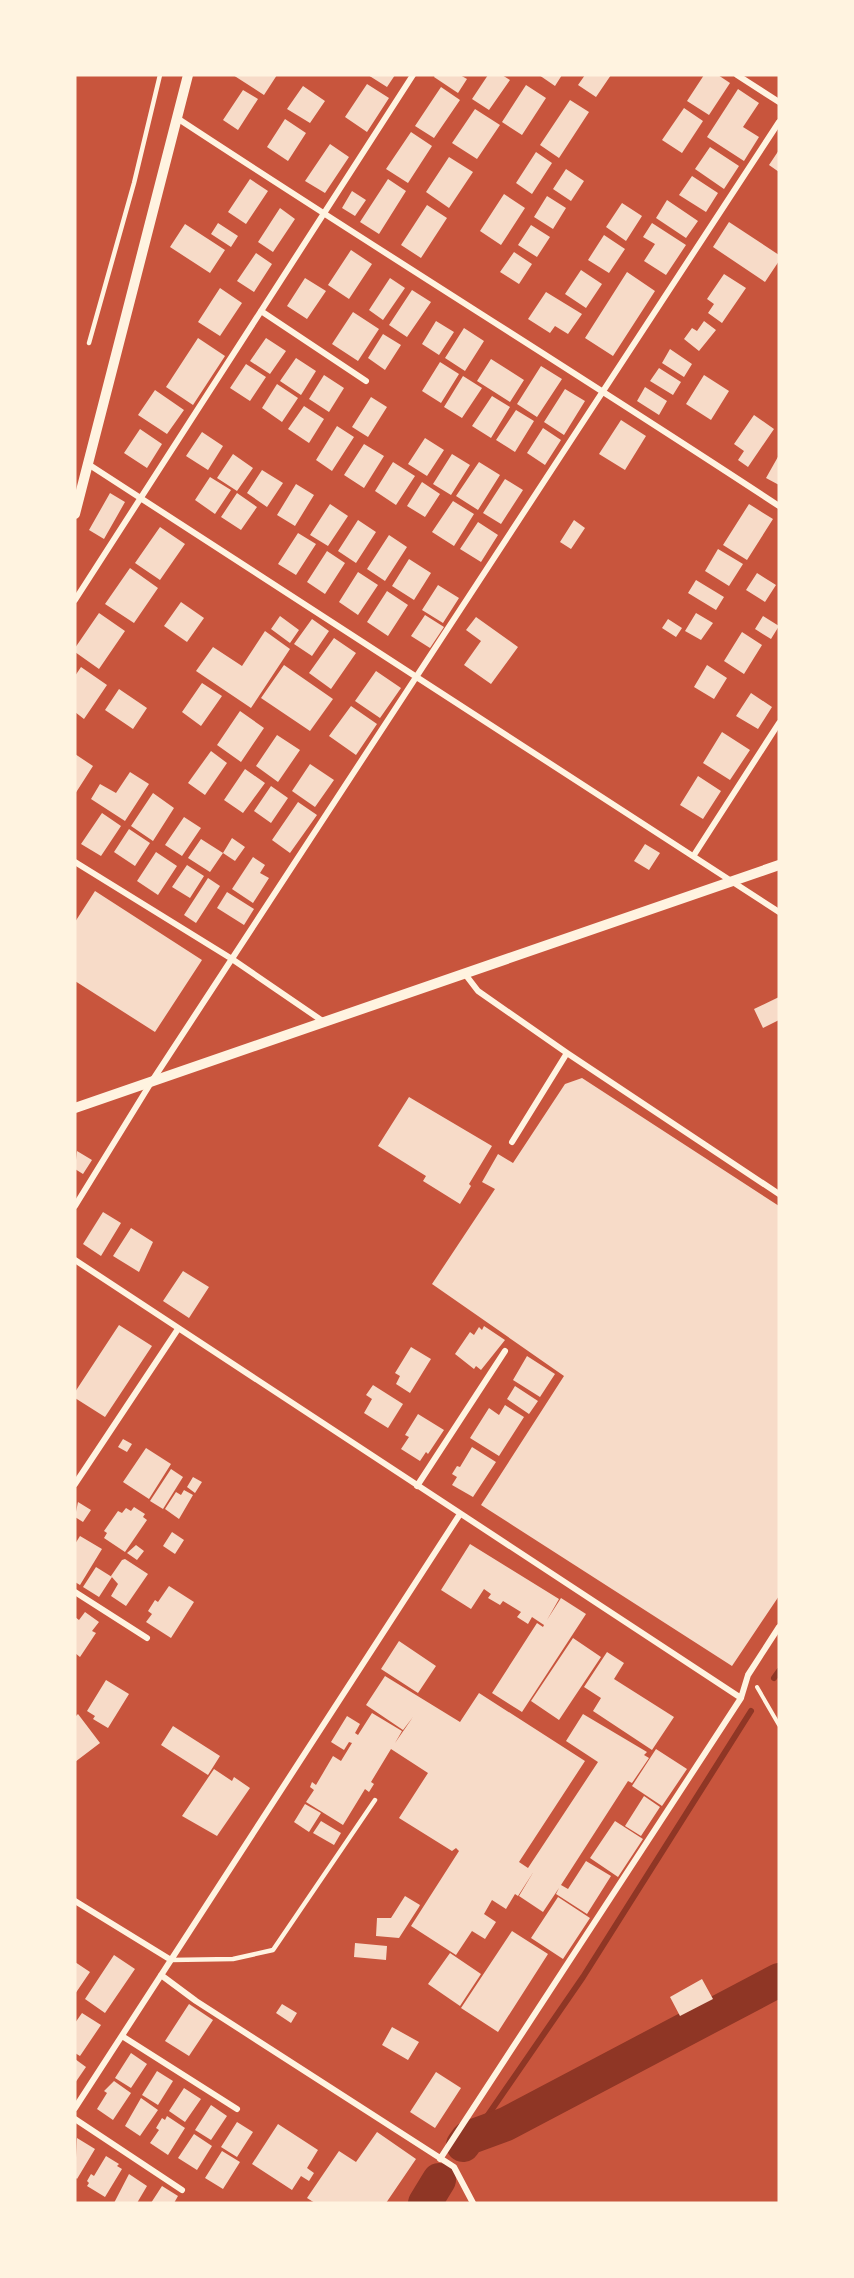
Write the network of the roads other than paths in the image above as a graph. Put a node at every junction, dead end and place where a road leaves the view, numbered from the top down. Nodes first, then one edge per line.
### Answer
1 (160, 75) edge
2 (188, 75) edge
3 (413, 75) edge
4 (737, 75) edge
5 (779, 102) edge
6 (176, 118) junction
7 (779, 122) edge
8 (323, 214) junction
9 (261, 311) junction
10 (89, 343) dead end
11 (366, 381) dead end
12 (602, 389) junction
13 (88, 464) junction
14 (140, 499) junction
15 (779, 506) edge
16 (75, 514) edge
17 (75, 600) edge
18 (418, 678) junction
19 (779, 723) edge
20 (694, 855) junction
21 (75, 862) edge
22 (779, 865) edge
23 (732, 882) junction
24 (779, 912) edge
25 (232, 959) junction
26 (465, 974) junction
27 (325, 1023) junction
28 (567, 1053) junction
29 (152, 1081) junction
30 (75, 1108) edge
31 (512, 1142) dead end
32 (779, 1194) edge
33 (75, 1206) edge
34 (75, 1260) edge
35 (178, 1329) junction
36 (505, 1351) dead end
37 (75, 1484) edge
38 (417, 1486) junction
39 (460, 1514) junction
40 (75, 1592) edge
41 (778, 1629) edge
42 (147, 1638) dead end
43 (741, 1698) junction
44 (375, 1800) dead end
45 (75, 1900) edge
46 (171, 1960) junction
47 (161, 1975) junction
48 (122, 2036) junction
49 (75, 2108) edge
50 (237, 2109) dead end
51 (75, 2119) edge
52 (440, 2159) junction
53 (182, 2190) dead end
54 (473, 2203) edge

1 - 10 lane
2 - 6 street
3 - 8 street
4 - 5 street
6 - 8 street
6 - 13 street
7 - 12 street
8 - 9 street
8 - 12 street
9 - 11 street
9 - 14 street
12 - 15 street
12 - 18 street
13 - 14 street
13 - 16 street
14 - 17 street
14 - 18 street
18 - 20 street
18 - 25 street
19 - 20 street
20 - 23 street
21 - 25 street
22 - 23 street
23 - 24 street
23 - 26 street
25 - 27 street
25 - 29 street
26 - 27 street
26 - 28 street
27 - 29 street
28 - 31 street
28 - 32 street
29 - 30 street
29 - 33 street
34 - 35 street
35 - 37 street
35 - 38 street
36 - 38 street
38 - 39 street
39 - 43 street
39 - 46 street
40 - 42 street
41 - 43 street
43 - 52 street
44 - 46 lane
45 - 46 street
46 - 47 street
47 - 48 street
47 - 52 street
48 - 49 street
48 - 50 street
51 - 53 street
52 - 54 street

